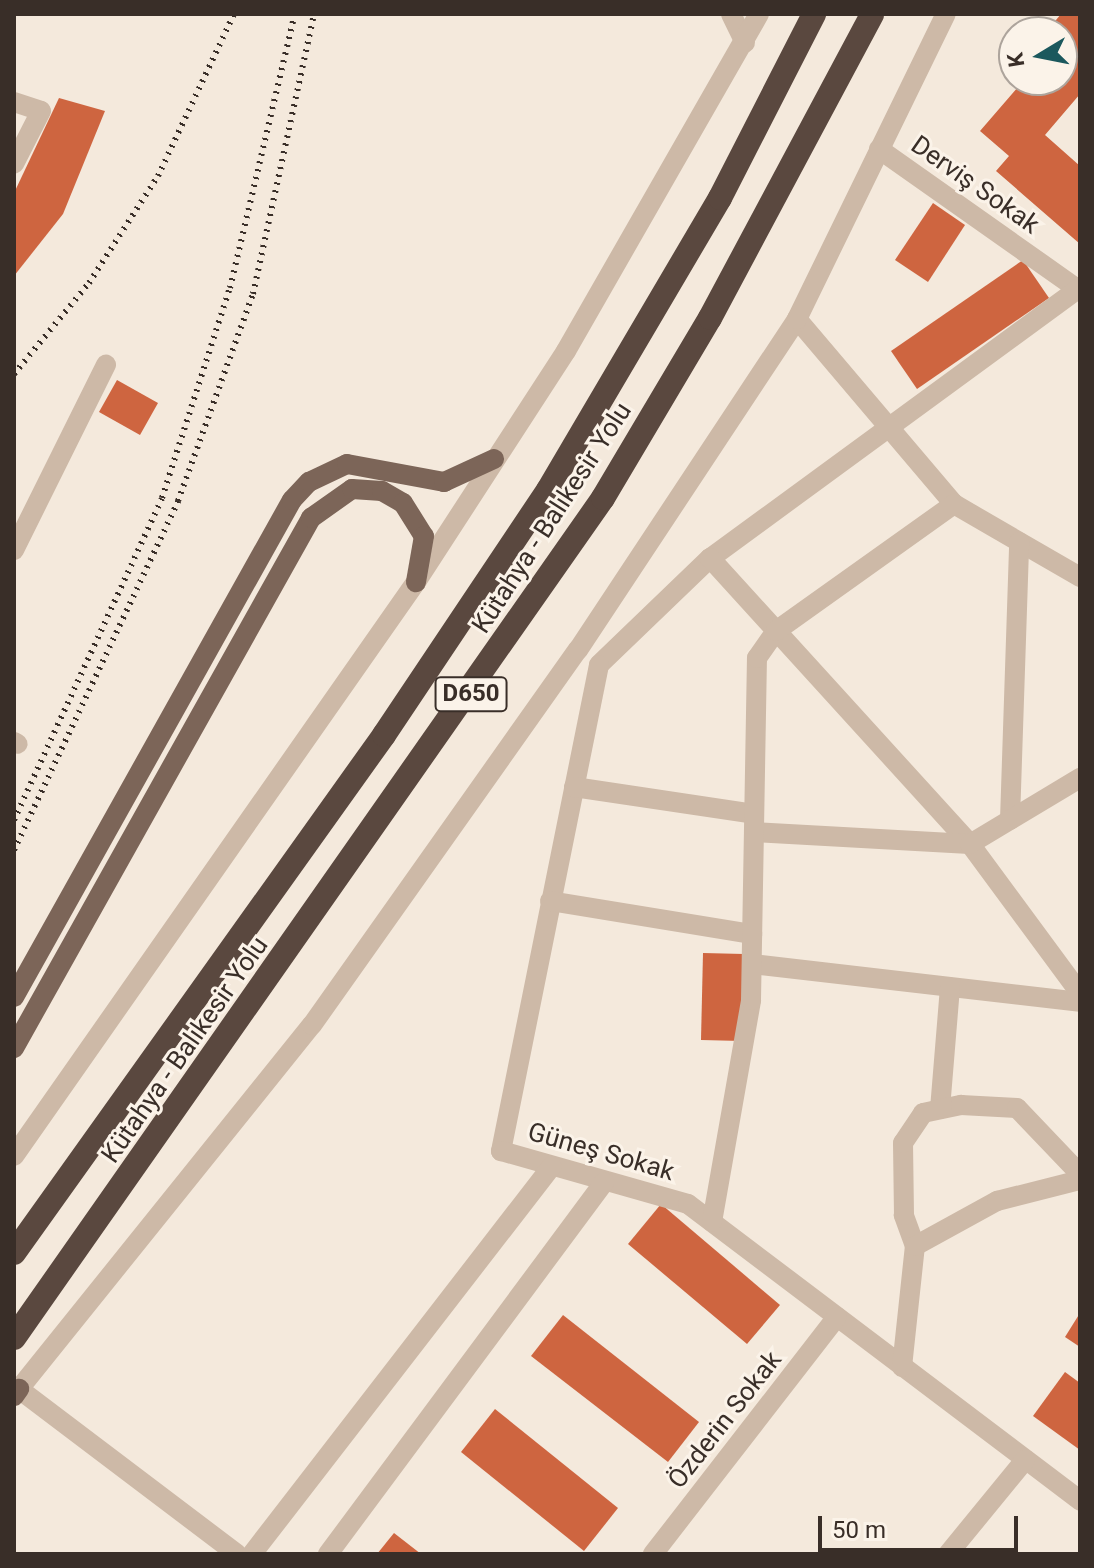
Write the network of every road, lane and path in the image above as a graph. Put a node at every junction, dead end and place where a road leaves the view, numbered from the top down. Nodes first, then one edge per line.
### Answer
1 (731, 14) edge
2 (759, 14) edge
3 (814, 14) edge
4 (872, 14) edge
5 (946, 14) edge
6 (745, 43) junction
7 (14, 102) edge
8 (879, 149) junction
9 (14, 164) edge
10 (1079, 290) edge
11 (797, 319) junction
12 (106, 365) dead end
13 (892, 432) junction
14 (494, 459) junction
15 (954, 504) junction
16 (1019, 542) junction
17 (14, 550) edge
18 (710, 558) junction
19 (1079, 573) edge
20 (416, 582) junction
21 (776, 631) junction
22 (1080, 778) edge
23 (574, 787) junction
24 (1010, 820) junction
25 (754, 823) junction
26 (970, 844) junction
27 (550, 901) junction
28 (752, 934) junction
29 (752, 964) junction
30 (950, 987) junction
31 (1080, 993) edge
32 (14, 997) edge
33 (1080, 1002) edge
34 (14, 1048) edge
35 (940, 1109) junction
36 (14, 1156) edge
37 (552, 1166) junction
38 (1080, 1174) edge
39 (1080, 1180) edge
40 (604, 1182) junction
41 (712, 1222) junction
42 (915, 1246) junction
43 (14, 1253) edge
44 (837, 1317) junction
45 (14, 1338) edge
46 (902, 1367) junction
47 (17, 1393) edge
48 (1025, 1460) junction
49 (1080, 1501) edge
50 (237, 1554) edge
51 (252, 1554) edge
52 (328, 1554) edge
53 (653, 1554) edge
54 (948, 1554) edge

1 - 6 street
2 - 6 street
3 - 43 highway, Kütahya - Balıkesir Yolu / D650
4 - 45 highway, Kütahya - Balıkesir Yolu / D650
5 - 8 street
6 - 14 street
7 - 9 street
8 - 10 street, Derviş Sokak
8 - 11 street
10 - 13 street
11 - 13 street
11 - 47 street
12 - 17 street
13 - 15 street
13 - 18 street
14 - 20 street
14 - 32 main road
15 - 16 street
15 - 21 street
16 - 19 street
16 - 24 street
18 - 21 street
18 - 23 street, Güneş Sokak
20 - 34 main road
20 - 36 street
21 - 25 street
21 - 26 street
22 - 24 street
23 - 25 street
23 - 27 street, Güneş Sokak
24 - 26 street
25 - 26 street
25 - 28 street
26 - 31 street
27 - 28 street
27 - 37 street, Güneş Sokak
28 - 29 street
29 - 30 street
29 - 41 street
30 - 33 street
30 - 35 street
35 - 38 street
35 - 42 street
37 - 40 street, Güneş Sokak
37 - 51 street
39 - 42 street
40 - 41 street, Güneş Sokak
40 - 52 street
41 - 44 street, Güneş Sokak
42 - 46 street
44 - 46 street, Güneş Sokak
44 - 53 street, Özderin Sokak
46 - 48 street, Güneş Sokak
47 - 50 street
48 - 49 street, Güneş Sokak
48 - 54 street

